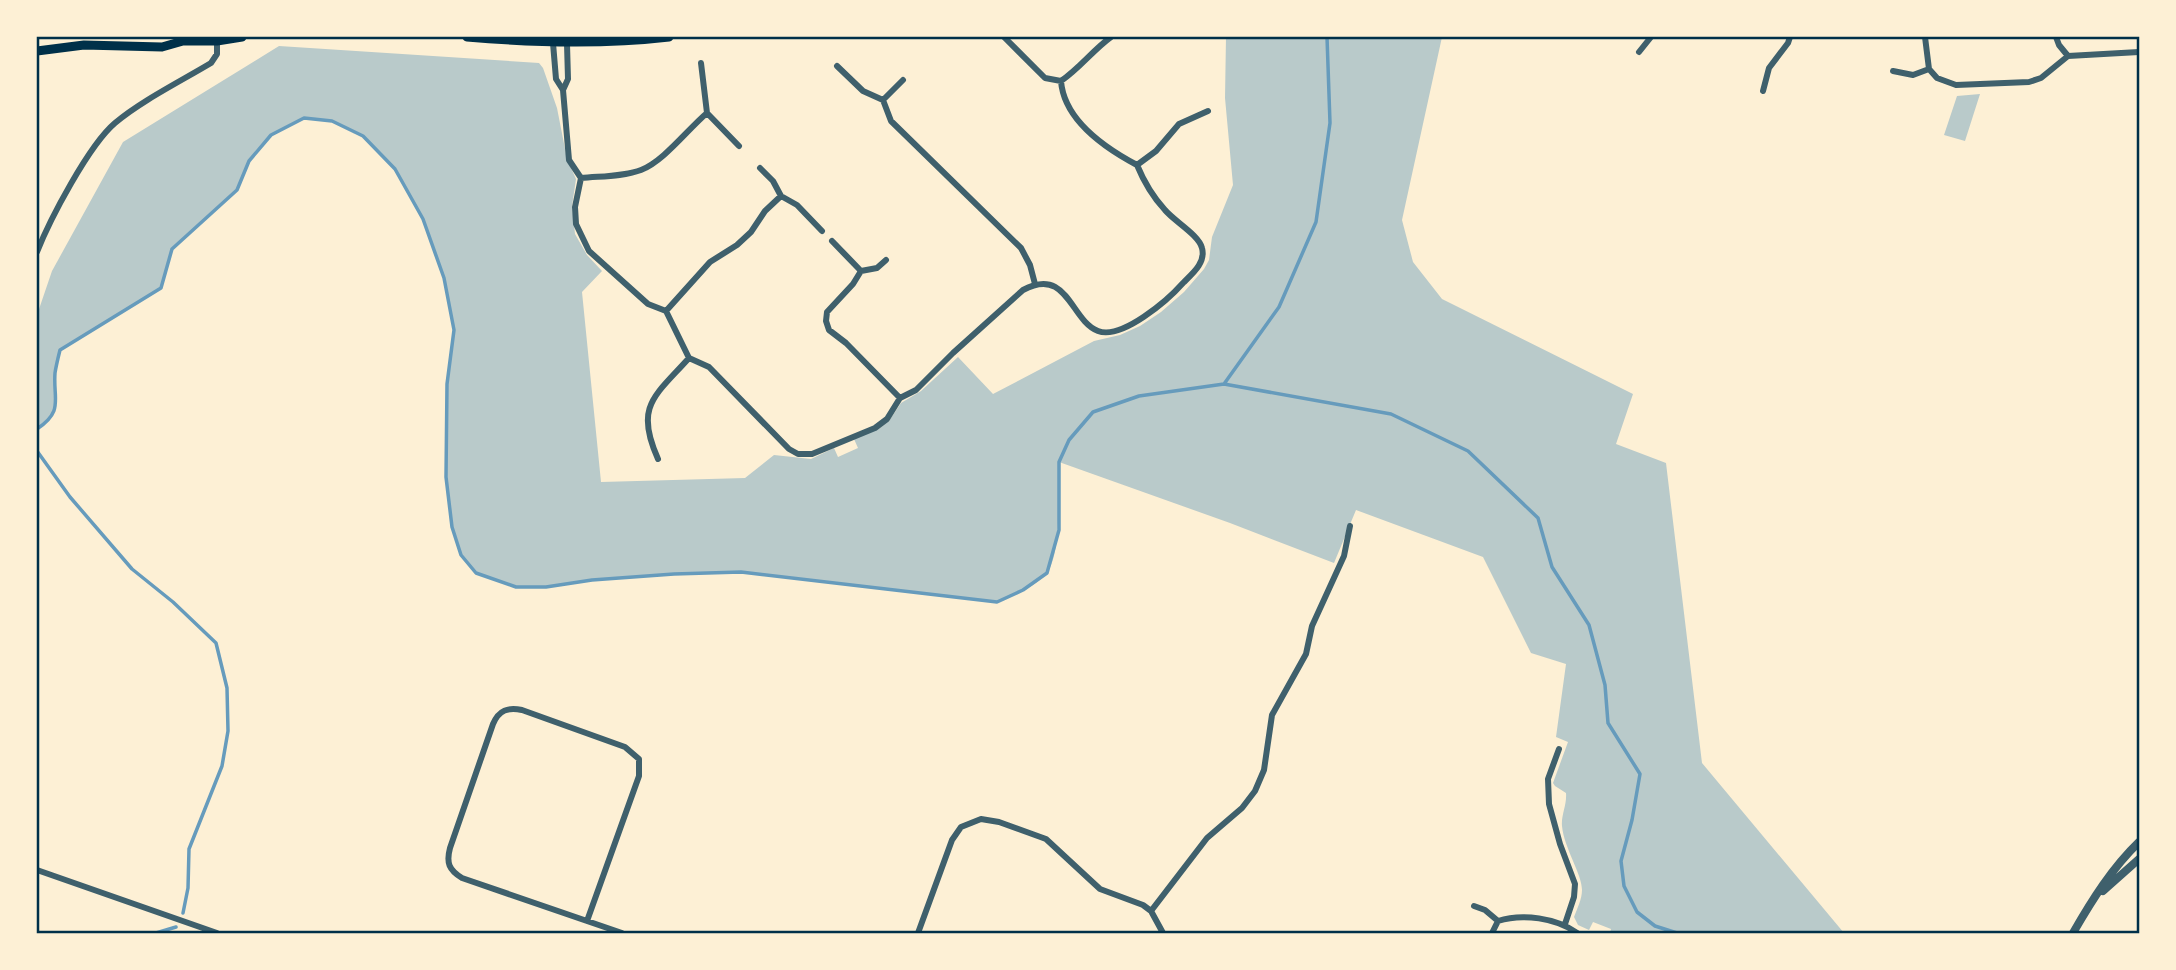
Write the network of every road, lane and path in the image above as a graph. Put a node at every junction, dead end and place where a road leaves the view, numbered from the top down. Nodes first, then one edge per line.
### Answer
1 (168, 37) edge
2 (242, 37) edge
3 (467, 37) edge
4 (670, 37) edge
5 (1004, 37) edge
6 (1111, 37) edge
7 (1651, 37) edge
8 (1790, 37) edge
9 (1925, 37) edge
10 (2056, 37) edge
11 (183, 41) junction
12 (217, 41) junction
13 (553, 43) junction
14 (567, 44) junction
15 (37, 51) edge
16 (1639, 52) dead end
17 (2139, 52) edge
18 (2068, 57) junction
19 (701, 63) dead end
20 (837, 65) dead end
21 (1929, 69) junction
22 (1893, 71) dead end
23 (903, 80) dead end
24 (1061, 81) junction
25 (563, 90) junction
26 (1763, 90) dead end
27 (883, 100) junction
28 (1208, 111) dead end
29 (707, 113) junction
30 (738, 145) dead end
31 (1137, 165) junction
32 (760, 168) dead end
33 (581, 178) junction
34 (780, 196) junction
35 (822, 231) dead end
36 (832, 241) dead end
37 (37, 252) edge
38 (886, 260) dead end
39 (861, 271) junction
40 (1035, 284) junction
41 (666, 311) junction
42 (689, 358) junction
43 (900, 398) junction
44 (658, 459) dead end
45 (1350, 526) dead end
46 (1559, 749) dead end
47 (2139, 842) edge
48 (2139, 859) edge
49 (37, 870) edge
50 (2090, 903) junction
51 (1474, 906) dead end
52 (1151, 911) junction
53 (587, 920) junction
54 (1498, 921) junction
55 (1564, 924) junction
56 (217, 933) edge
57 (622, 933) edge
58 (918, 933) edge
59 (1163, 933) edge
60 (1492, 933) edge
61 (1577, 933) edge
62 (2073, 933) edge

1 - 11 main road
2 - 12 main road
3 - 13 main road
4 - 14 main road
5 - 24 street
6 - 24 street
7 - 16 street
8 - 26 street
9 - 21 street
10 - 18 street
11 - 12 main road
11 - 15 main road
12 - 37 street
13 - 14 main road
13 - 25 street
14 - 25 street
17 - 18 street
18 - 21 street
19 - 29 street
20 - 27 street
21 - 22 street
23 - 27 street
24 - 31 street
25 - 33 street
27 - 40 street
28 - 31 street
29 - 30 street
29 - 33 street
31 - 40 street
32 - 34 street
33 - 41 street
34 - 35 street
34 - 41 street
36 - 39 street
38 - 39 street
39 - 43 street
40 - 43 street
41 - 42 street
42 - 43 street
42 - 44 street
45 - 52 street
46 - 55 street
47 - 50 street
48 - 50 street
49 - 56 street
50 - 62 street
51 - 54 street
52 - 58 street
52 - 59 street
53 - 53 street
53 - 57 street
54 - 55 street
54 - 60 street
55 - 61 street

